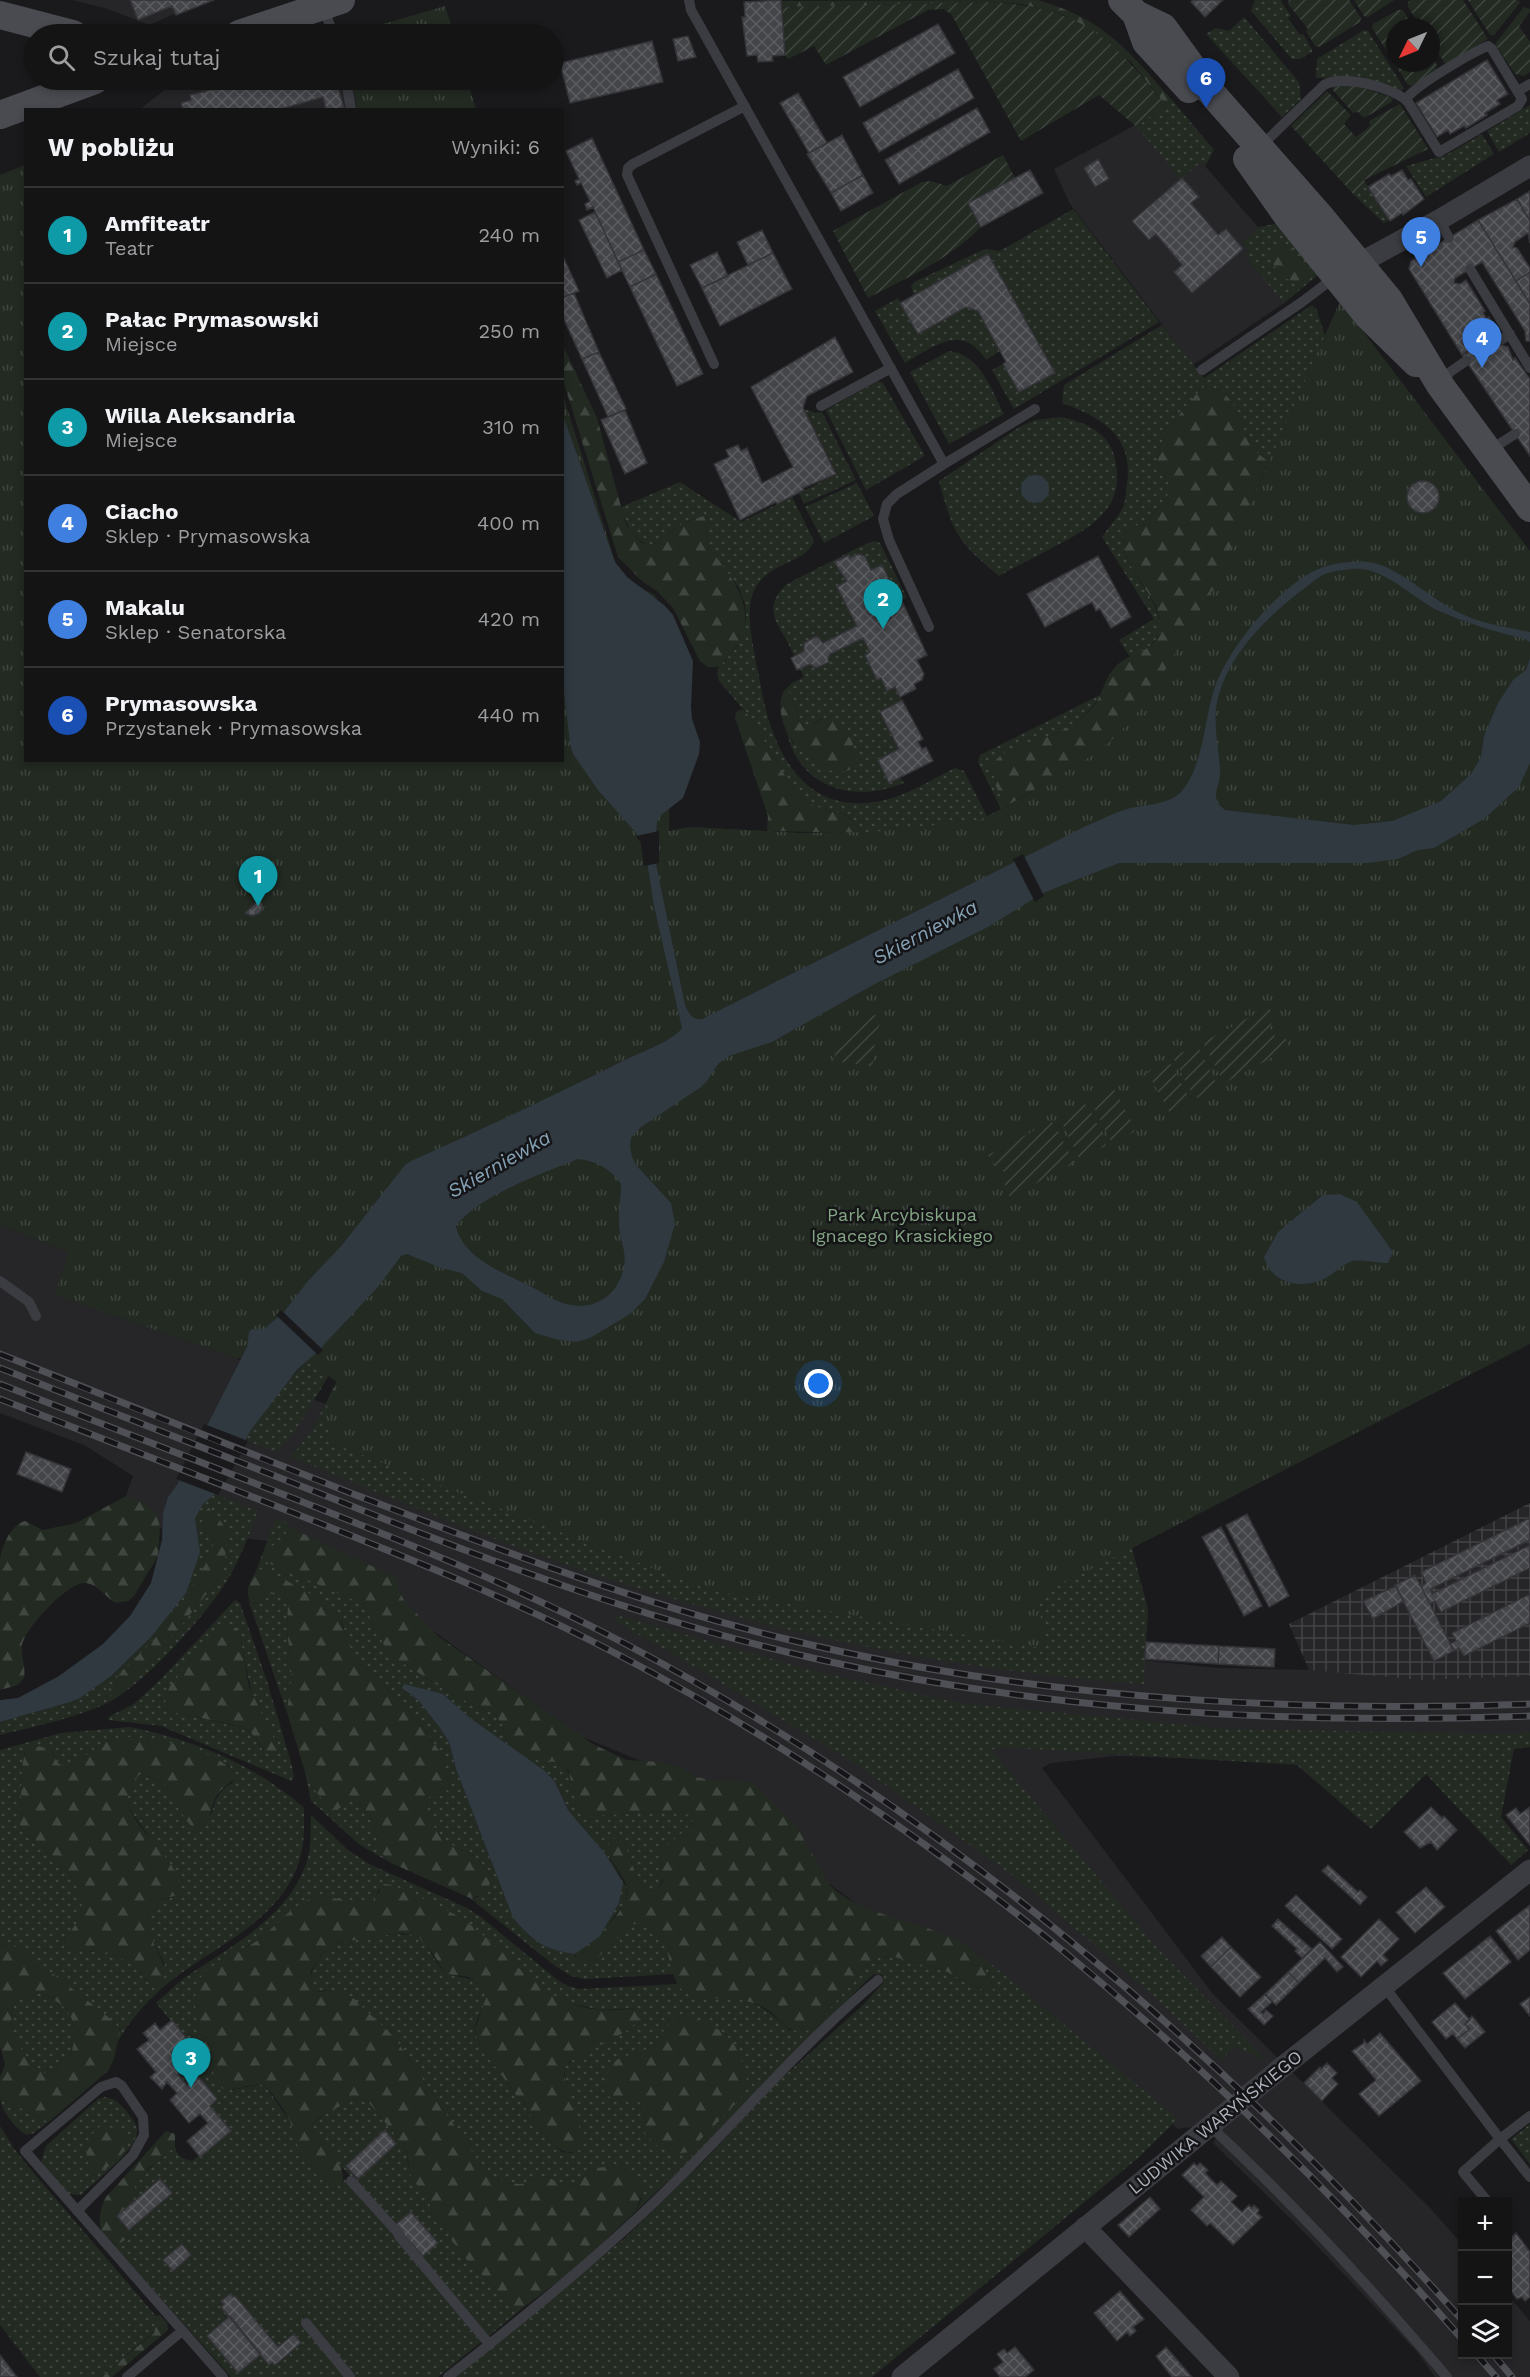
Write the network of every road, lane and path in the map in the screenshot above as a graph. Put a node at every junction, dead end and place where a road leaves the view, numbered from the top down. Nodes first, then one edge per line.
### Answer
1 (689, 0) edge
2 (335, 2) edge
3 (1129, 7) edge
4 (0, 15) edge
5 (34, 24) edge
6 (269, 24) edge
7 (334, 24) edge
8 (1530, 84) edge
9 (68, 90) edge
10 (348, 90) edge
11 (1518, 91) junction
12 (1406, 99) junction
13 (745, 106) junction
14 (351, 108) edge
15 (0, 115) edge
16 (1258, 148) junction
17 (1530, 166) edge
18 (1470, 269) dead end
19 (1347, 270) junction
20 (1510, 334) junction
21 (1499, 341) dead end
22 (1466, 361) dead end
23 (714, 364) dead end
24 (891, 368) junction
25 (1530, 368) edge
26 (1202, 370) dead end
27 (1440, 385) junction
28 (821, 406) dead end
29 (1035, 409) dead end
30 (1515, 434) dead end
31 (1488, 452) junction
32 (944, 464) junction
33 (1530, 508) edge
34 (929, 627) dead end
35 (0, 1281) edge
36 (36, 1317) dead end
37 (1530, 1870) edge
38 (878, 1980) dead end
39 (1384, 1986) junction
40 (1530, 2116) edge
41 (1210, 2126) junction
42 (1500, 2139) junction
43 (1530, 2177) edge
44 (351, 2181) dead end
45 (1484, 2197) edge
46 (77, 2211) junction
47 (1085, 2227) junction
48 (306, 2323) dead end
49 (182, 2331) junction
50 (490, 2344) junction
51 (127, 2377) edge
52 (223, 2377) edge
53 (350, 2377) edge
54 (448, 2377) edge
55 (902, 2377) edge
56 (1229, 2377) edge
57 (1447, 2377) edge

1 - 13 lane
2 - 6 street
2 - 7 lane
3 - 16 street
3 - 19 street
4 - 5 street
8 - 11 lane
9 - 15 street
10 - 14 lane
11 - 12 lane
11 - 12 lane
12 - 16 lane
13 - 23 lane
13 - 24 lane
16 - 19 street
17 - 19 street
18 - 20 lane
19 - 26 lane
19 - 27 street
20 - 21 lane
20 - 25 lane
22 - 27 lane
24 - 28 lane
24 - 32 lane
27 - 31 street
29 - 32 lane
30 - 31 lane
31 - 33 street
32 - 34 lane
35 - 36 lane
37 - 39 street, LUDWIKA WARYŃSKIEGO
38 - 50 lane
39 - 41 street, LUDWIKA WARYŃSKIEGO
39 - 42 lane
40 - 42 lane
41 - 47 street, LUDWIKA WARYŃSKIEGO
41 - 57 lane
42 - 43 lane
42 - 45 lane
44 - 50 lane
46 - 46 lane
46 - 49 lane
47 - 55 street, LUDWIKA WARYŃSKIEGO
47 - 56 street
48 - 53 lane
49 - 51 lane
49 - 52 lane
50 - 54 lane

